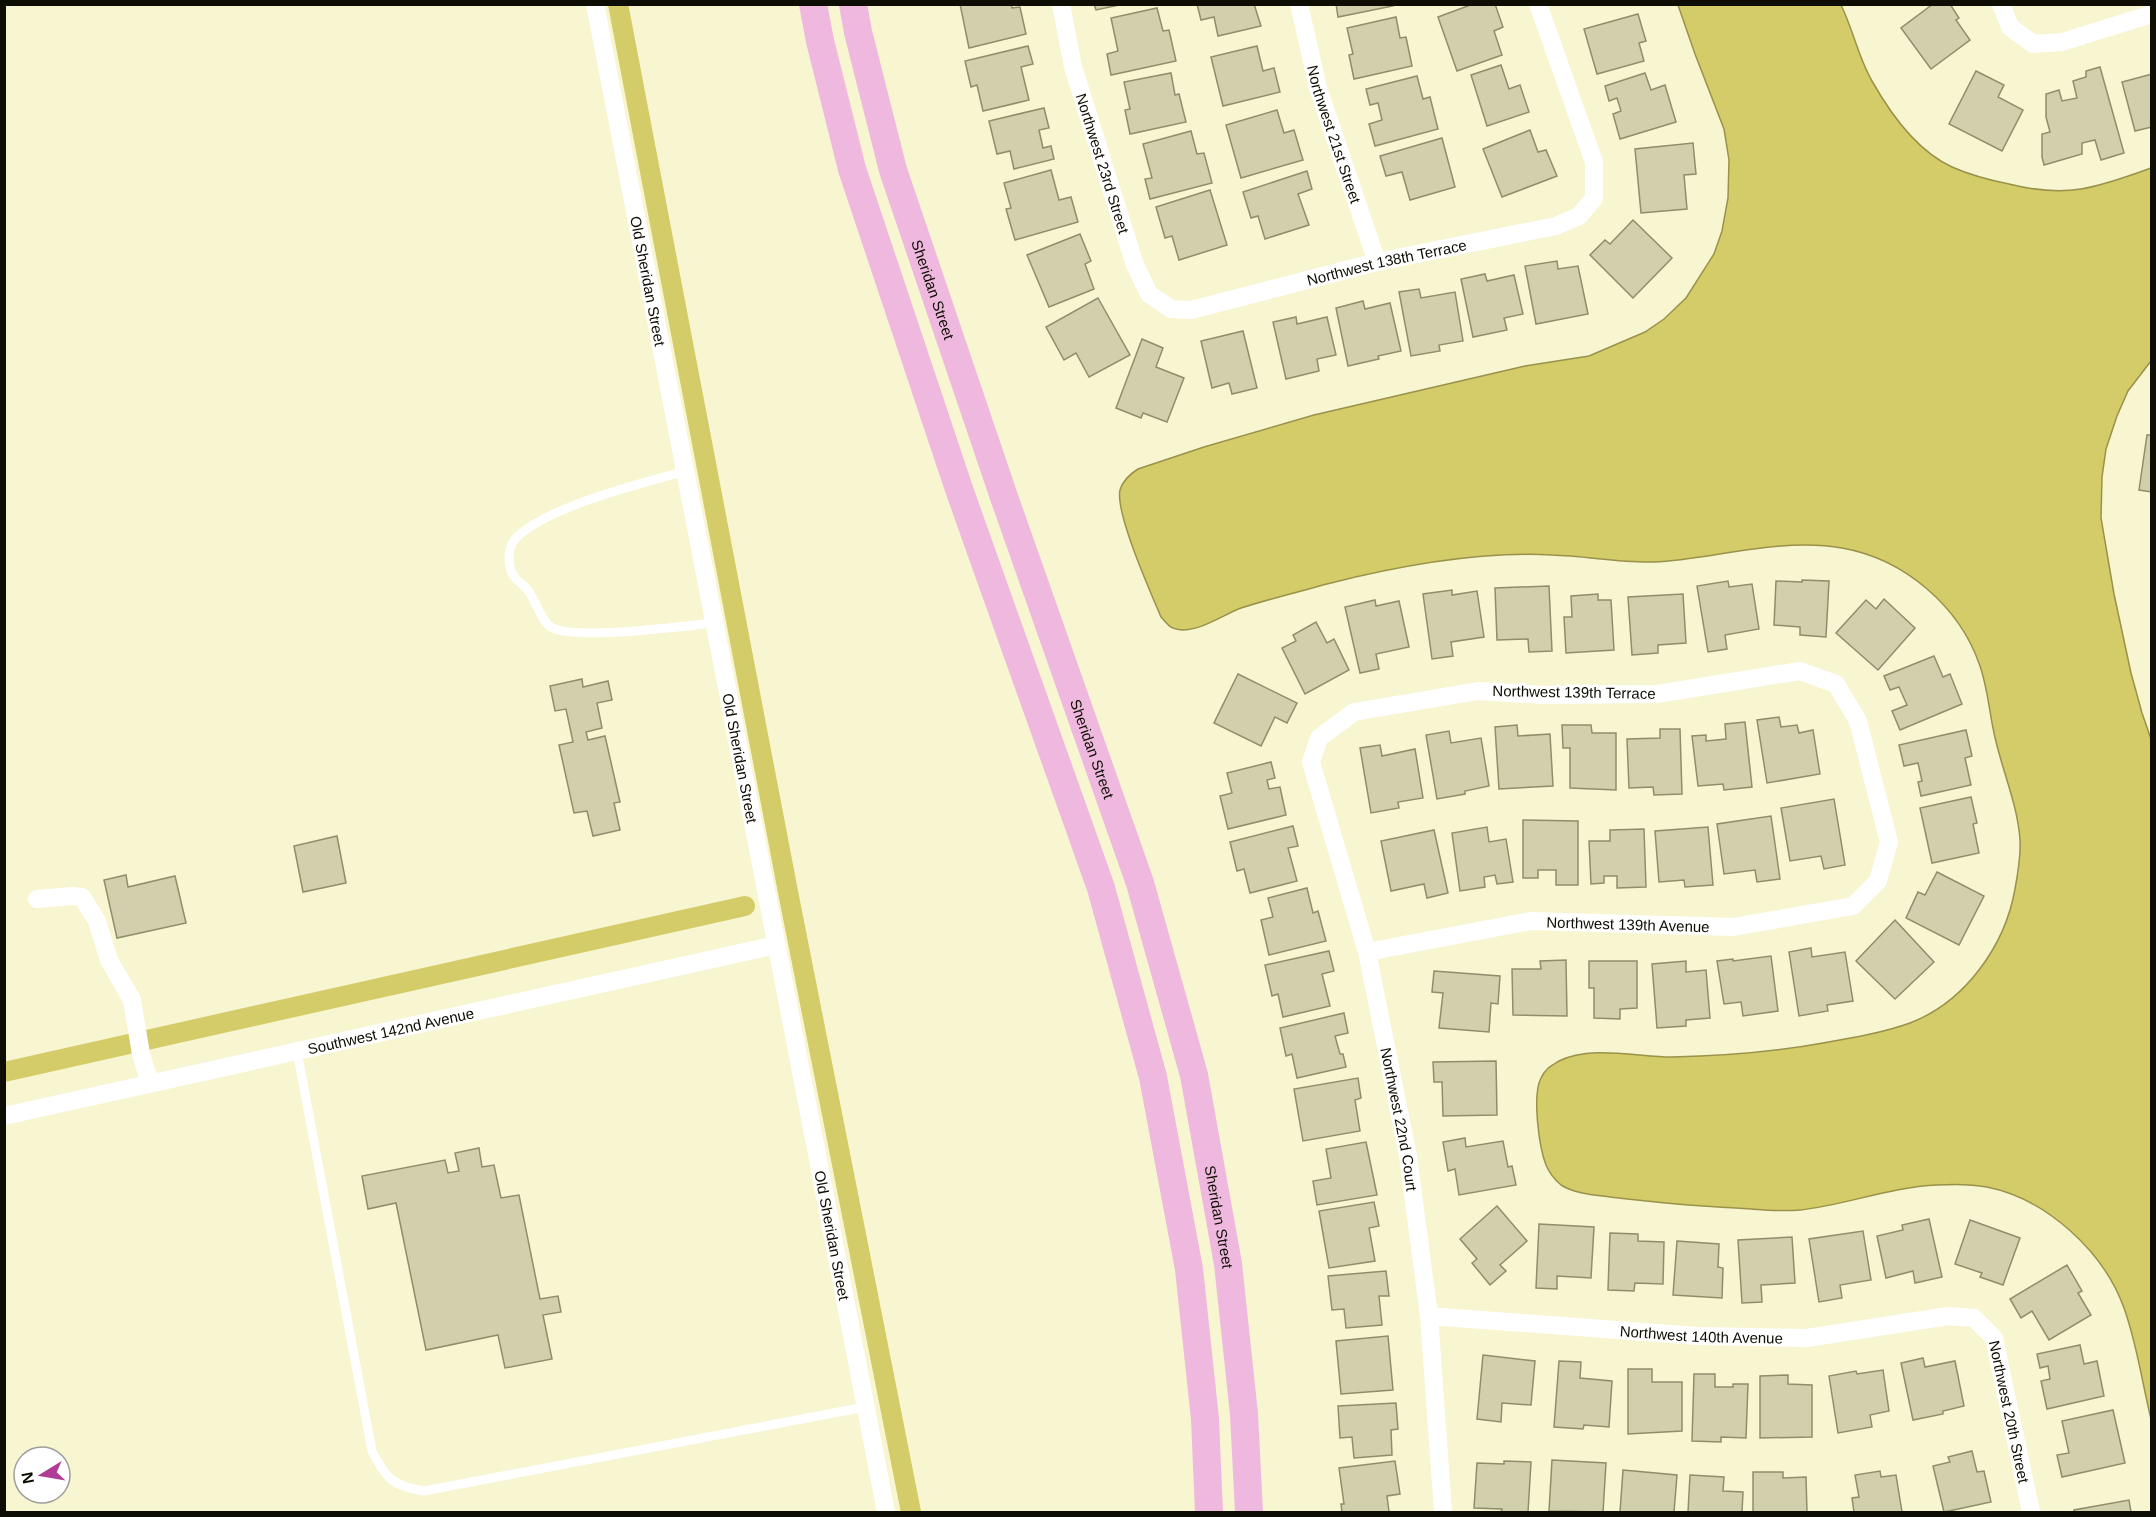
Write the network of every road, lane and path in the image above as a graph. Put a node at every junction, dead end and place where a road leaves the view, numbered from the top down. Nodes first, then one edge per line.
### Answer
1 (594, 4) edge
2 (813, 4) edge
3 (854, 4) edge
4 (1061, 4) edge
5 (1299, 4) edge
6 (1538, 4) edge
7 (2001, 4) edge
8 (2151, 14) edge
9 (1377, 262) junction
10 (1171, 309) joint
11 (685, 471) junction
12 (714, 623) junction
13 (1319, 738) joint
14 (1878, 880) joint
15 (38, 899) dead end
16 (776, 945) junction
17 (1367, 952) junction
18 (297, 1051) junction
19 (150, 1083) junction
20 (4, 1116) edge
21 (1429, 1316) junction
22 (1974, 1318) joint
23 (865, 1407) junction
24 (886, 1512) edge
25 (1209, 1512) edge
26 (1249, 1512) edge
27 (1443, 1512) edge
28 (2031, 1512) edge

1 - 11 street, Old Sheridan Street
2 - 25 main road
3 - 26 main road, Sheridan Street
4 - 10 street, Northwest 23rd Street
5 - 9 street, Northwest 21st Street
6 - 9 street, Northwest 138th Terrace
7 - 8 street
9 - 10 street, Northwest 138th Terrace
11 - 12 street, Old Sheridan Street
11 - 12 lane
12 - 16 street, Old Sheridan Street
13 - 14 street, Northwest 139th Terrace
13 - 17 street, Northwest 22nd Court
14 - 17 street, Northwest 139th Avenue
15 - 19 street
16 - 18 street, Southwest 142nd Avenue
16 - 23 street, Old Sheridan Street
17 - 21 street, Northwest 22nd Court
18 - 19 street, Southwest 142nd Avenue
18 - 23 lane
19 - 20 street, Southwest 142nd Avenue
21 - 22 street, Northwest 140th Avenue
21 - 27 street, Northwest 22nd Court
22 - 28 street, Northwest 20th Street
23 - 24 street, Old Sheridan Street

